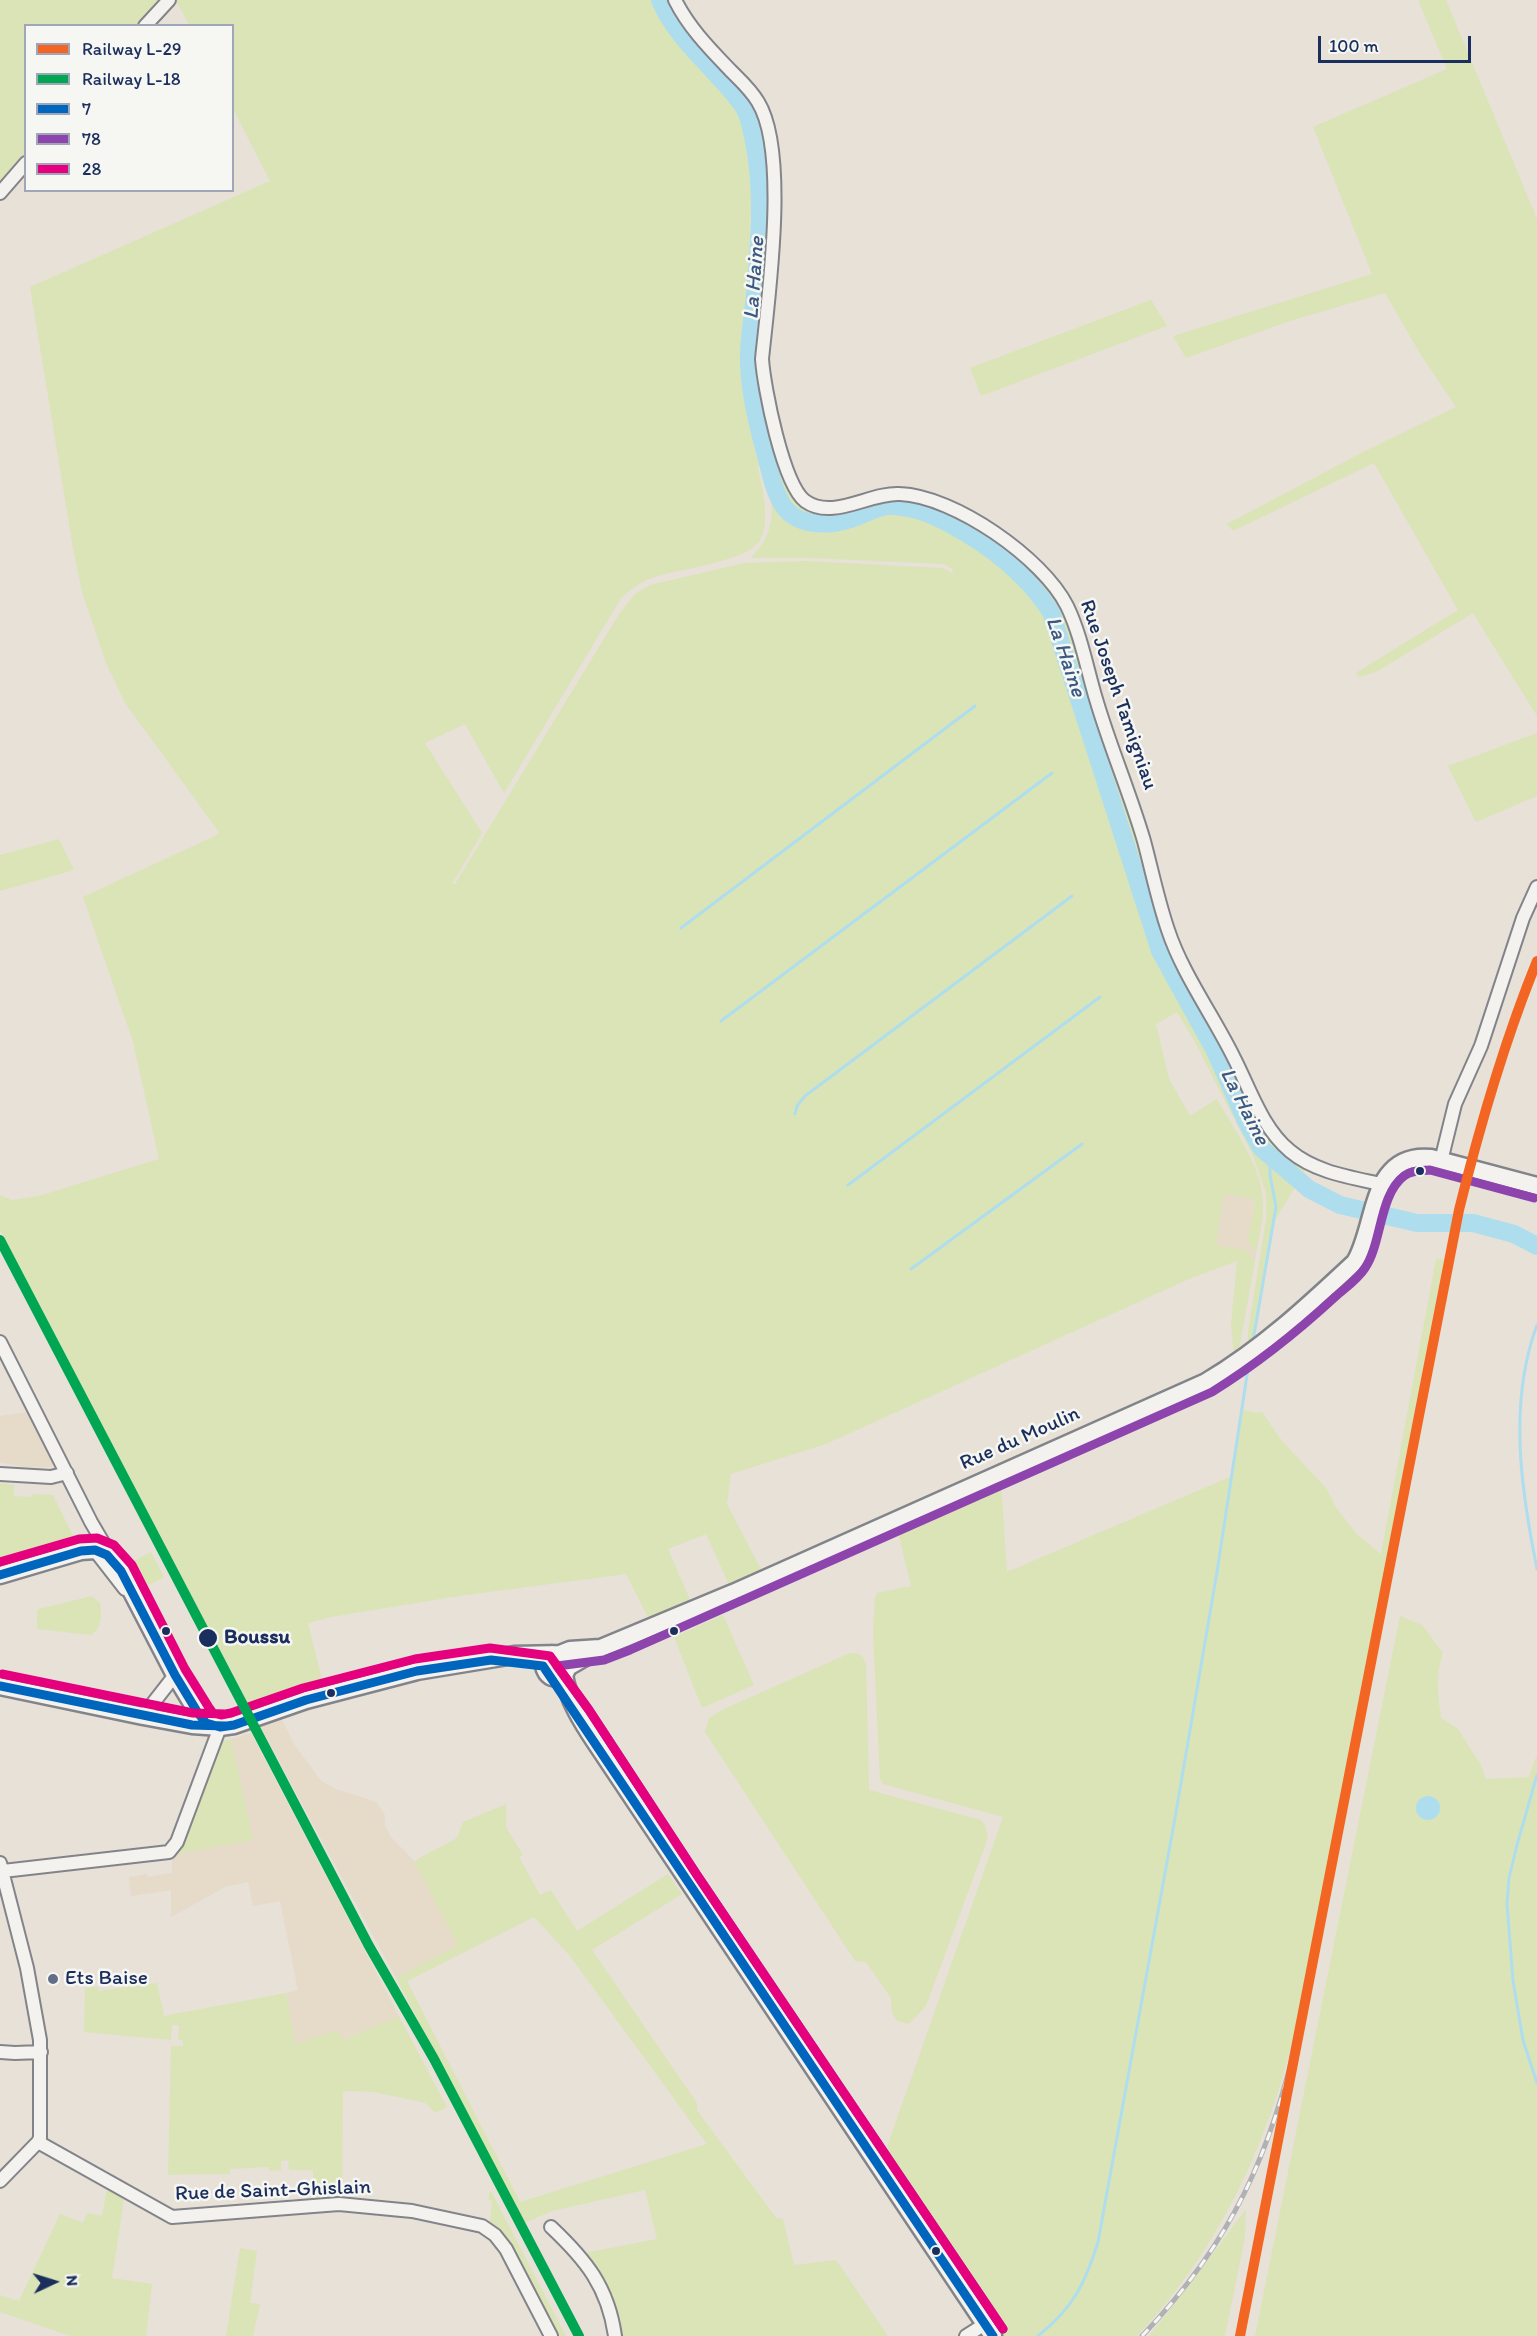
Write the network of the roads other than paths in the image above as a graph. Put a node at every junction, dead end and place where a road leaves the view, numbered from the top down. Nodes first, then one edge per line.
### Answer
1 (169, 0) edge
2 (675, 0) edge
3 (147, 24) edge
4 (24, 165) edge
5 (0, 193) edge
6 (1537, 887) edge
7 (1441, 1161) junction
8 (1537, 1186) edge
9 (1378, 1192) junction
10 (0, 1342) edge
11 (67, 1473) junction
12 (0, 1474) edge
13 (91, 1522) junction
14 (89, 1548) junction
15 (112, 1559) junction
16 (0, 1575) edge
17 (135, 1599) junction
18 (557, 1666) junction
19 (175, 1675) junction
20 (0, 1686) edge
21 (142, 1716) junction
22 (220, 1727) junction
23 (2, 1867) edge
24 (0, 2052) edge
25 (41, 2052) junction
26 (38, 2142) junction
27 (0, 2181) edge
28 (552, 2227) dead end
29 (989, 2330) edge
30 (551, 2336) edge
31 (615, 2336) edge
32 (966, 2336) edge

1 - 3 street
2 - 9 street, Rue Joseph Tamigniau
4 - 5 street
6 - 7 street
7 - 8 street
7 - 9 street
9 - 18 street, Rue du Moulin
10 - 11 street
11 - 12 street
11 - 13 street
13 - 14 street
13 - 15 street
14 - 15 street
14 - 16 street
14 - 17 street
15 - 17 street
17 - 19 street
18 - 22 street, Rue du Moulin
18 - 29 street
19 - 21 street
19 - 22 street
20 - 21 street, Rue du Moulin
21 - 22 street, Rue du Moulin
22 - 23 street
23 - 25 street
24 - 25 street
25 - 26 street
26 - 27 street
26 - 30 street, Rue de Saint-Ghislain
28 - 31 street
29 - 32 street

